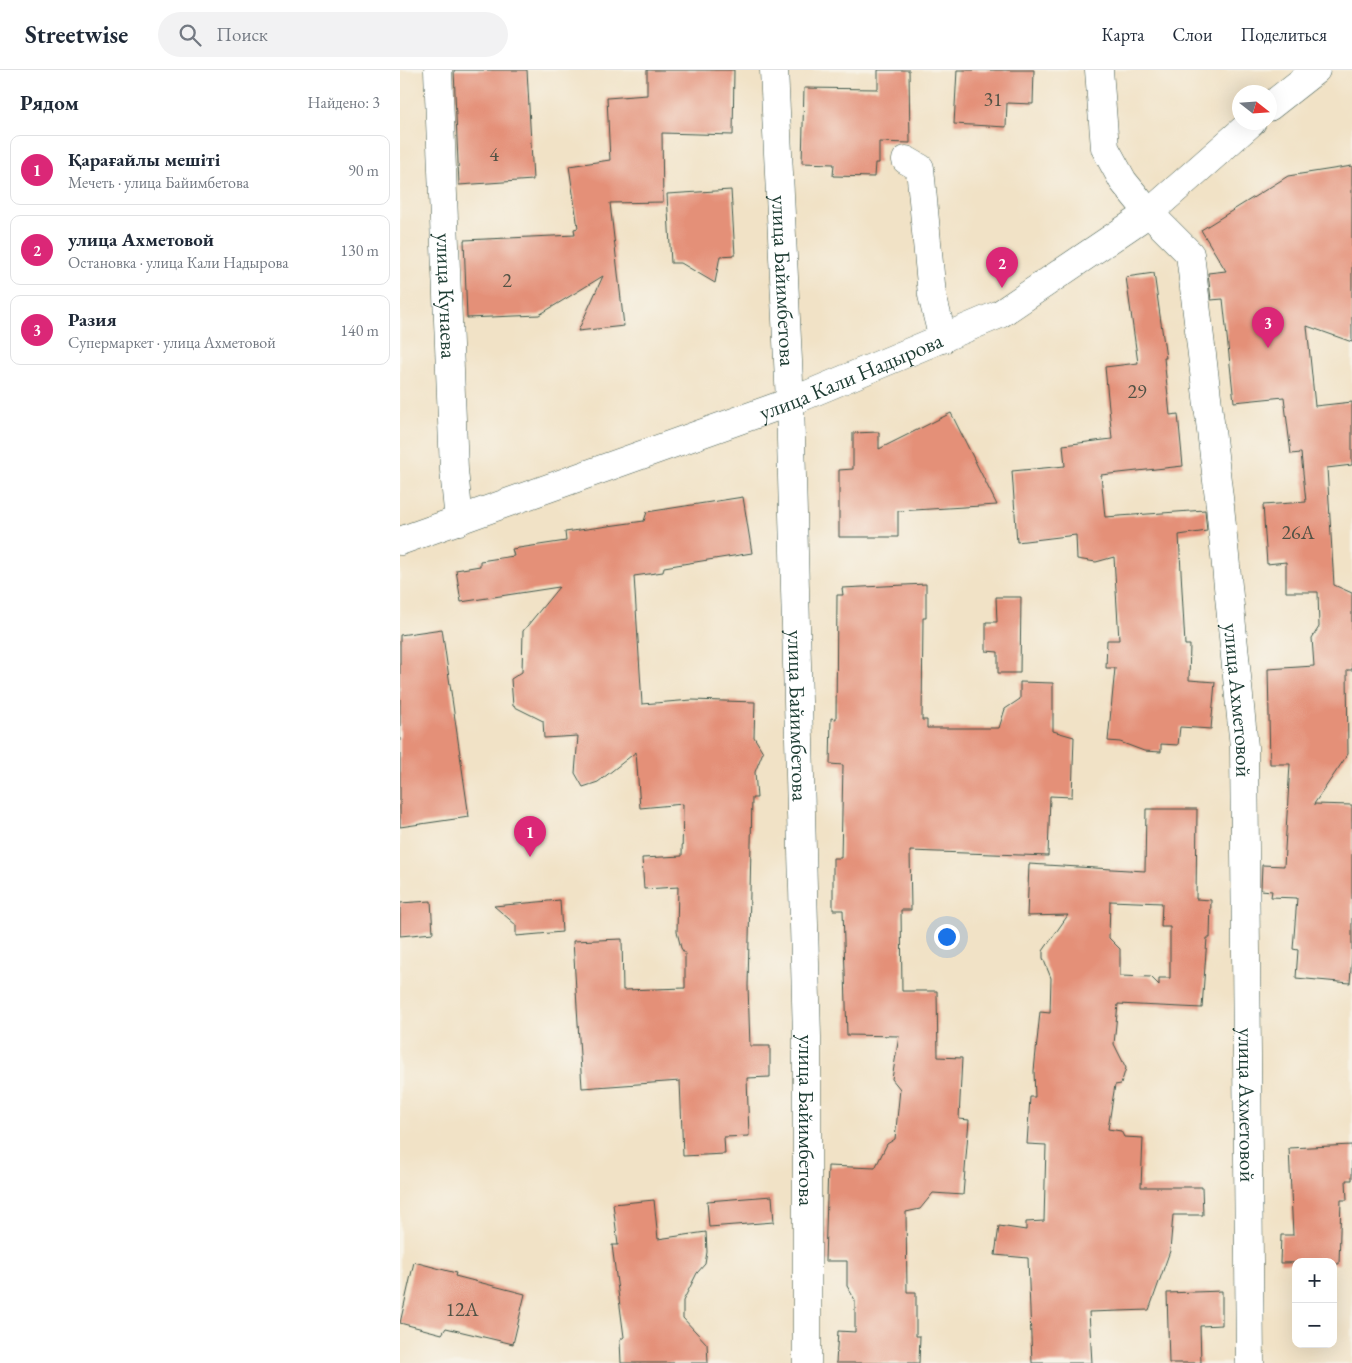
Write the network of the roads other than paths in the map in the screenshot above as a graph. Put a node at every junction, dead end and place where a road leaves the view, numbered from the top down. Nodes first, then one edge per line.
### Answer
1 (438, 70) edge
2 (774, 70) edge
3 (1099, 70) edge
4 (1316, 70) edge
5 (1277, 102) edge
6 (1243, 130) edge
7 (906, 160) dead end
8 (1150, 213) junction
9 (942, 339) junction
10 (790, 402) junction
11 (459, 521) junction
12 (400, 541) edge
13 (806, 1363) edge
14 (1250, 1363) edge

1 - 11 street, улица Кунаева
2 - 10 street, улица Байимбетова
3 - 8 street, улица Ахметовой
4 - 5 street
6 - 8 street, улица Кали Надырова
7 - 9 street
8 - 9 street, улица Кали Надырова
8 - 14 street, улица Ахметовой
9 - 10 street, улица Кали Надырова
10 - 11 street, улица Кали Надырова
10 - 13 street, улица Байимбетова
11 - 12 street, улица Кали Надырова

